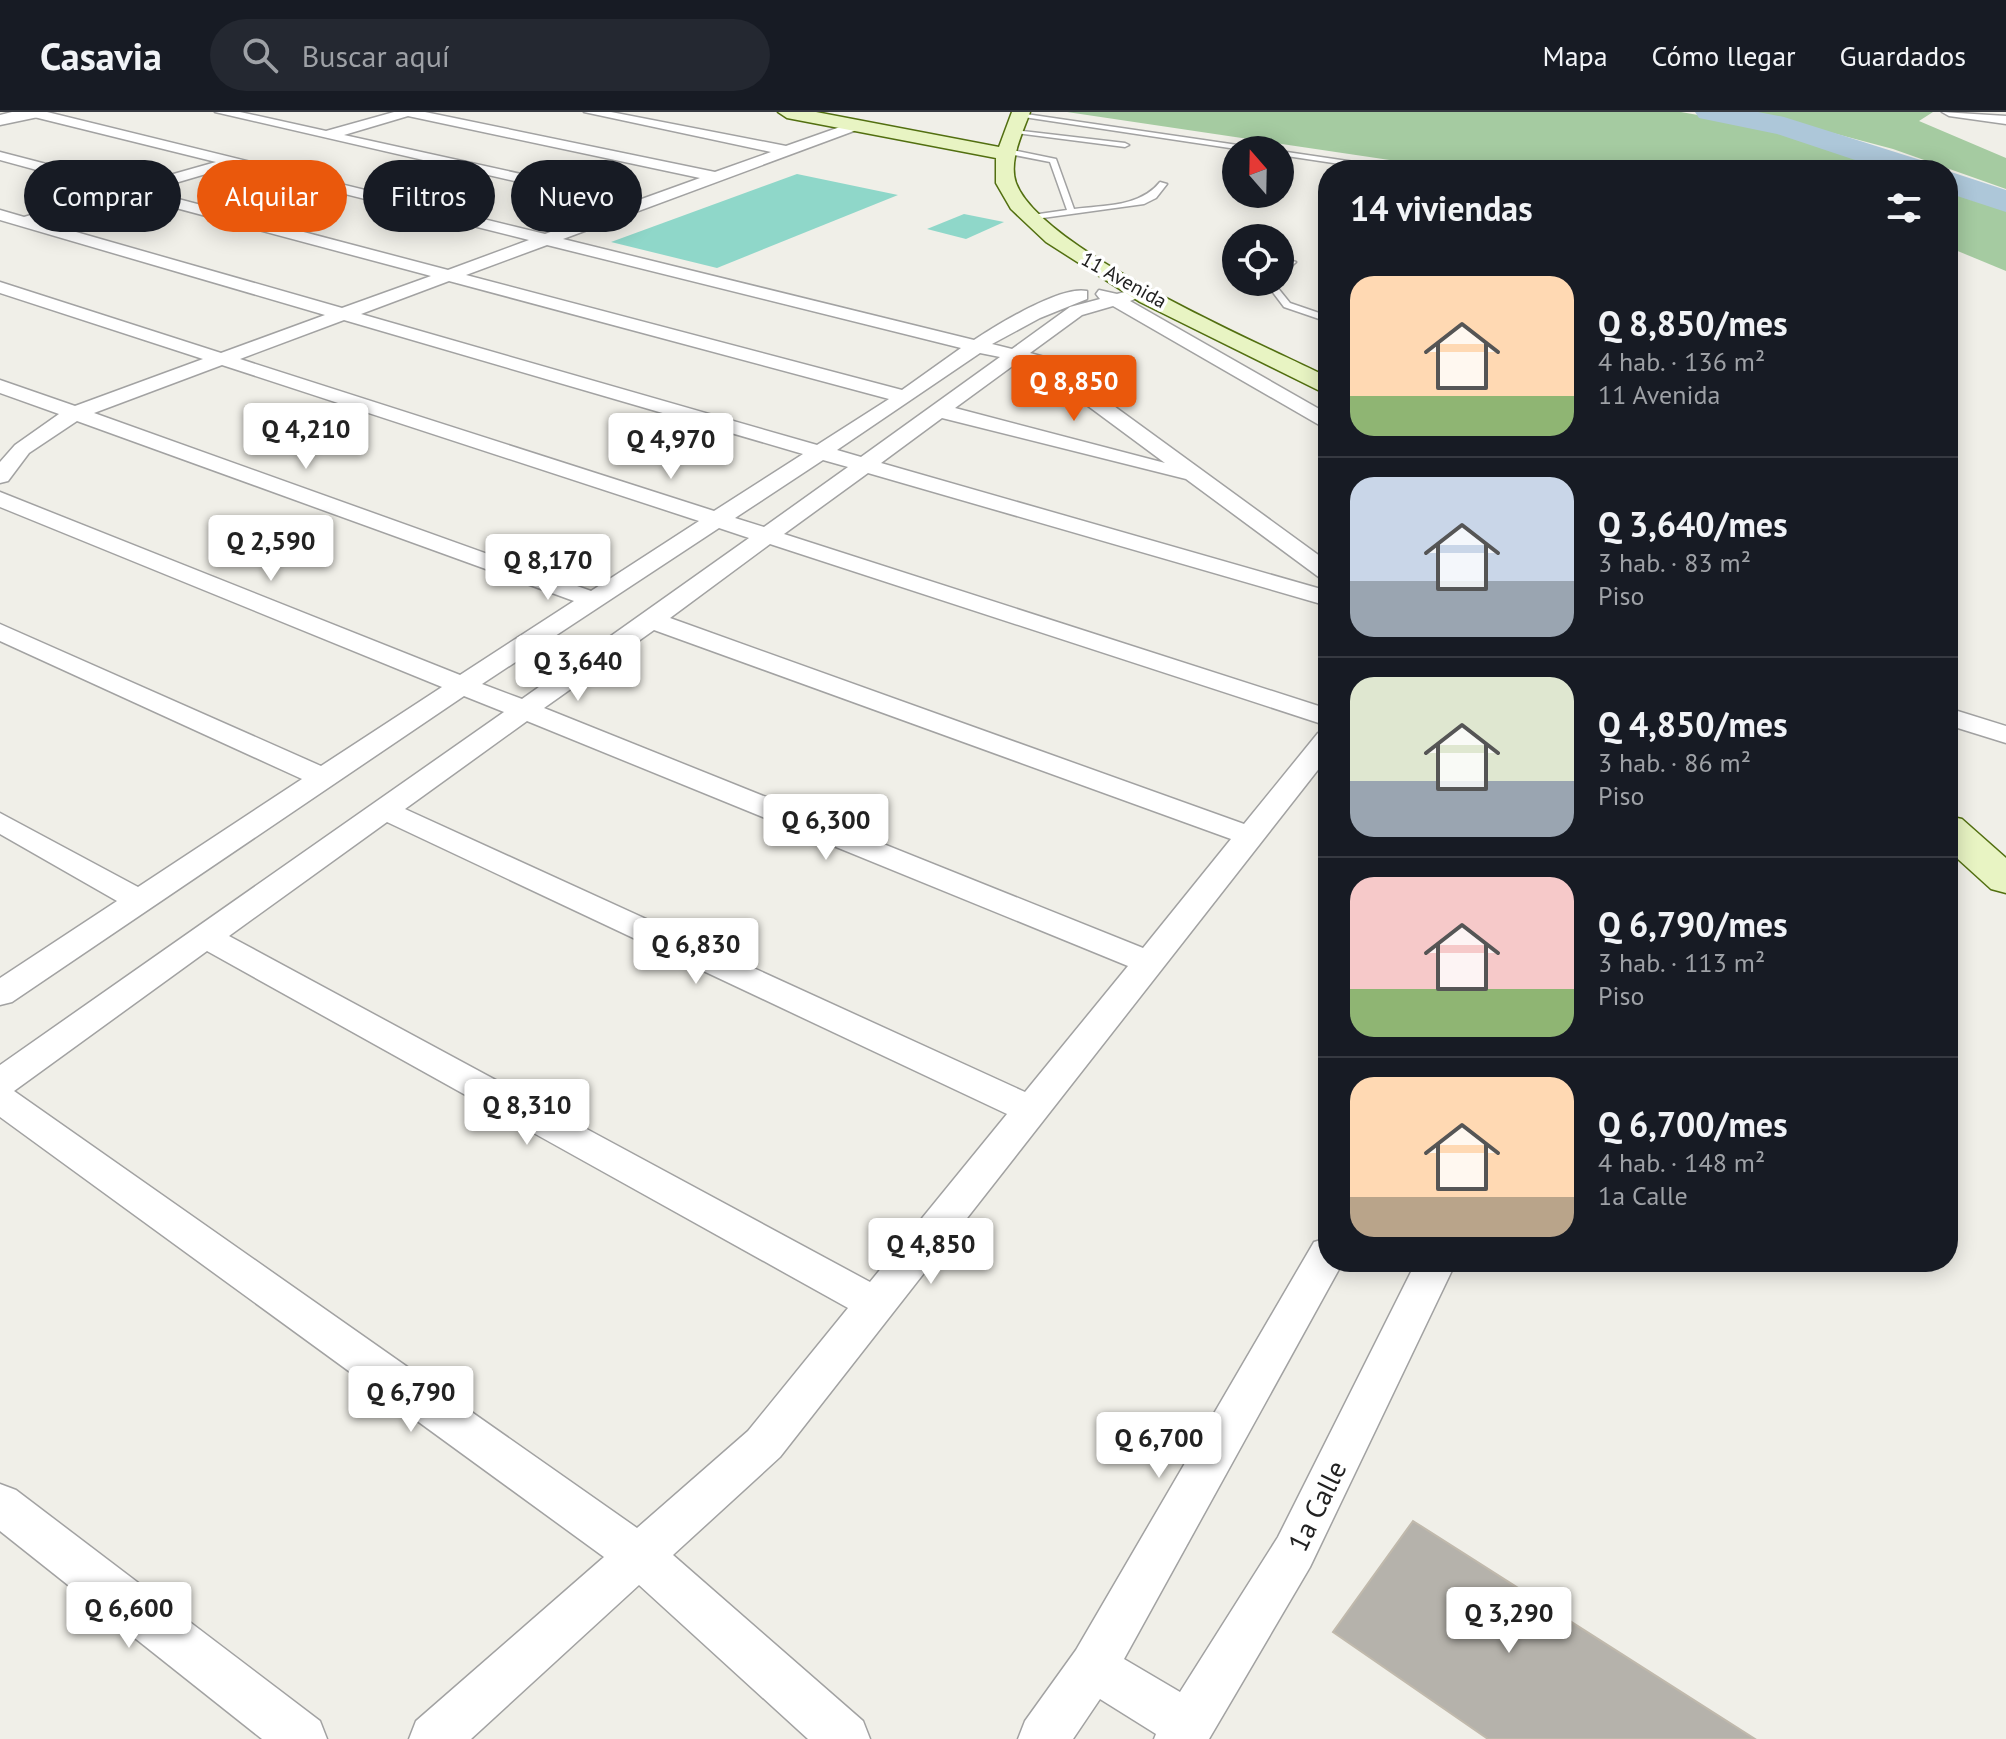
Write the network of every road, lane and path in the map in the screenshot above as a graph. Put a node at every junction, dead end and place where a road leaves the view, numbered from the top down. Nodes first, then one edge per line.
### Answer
1 (36, 112) edge
2 (222, 112) edge
3 (407, 112) edge
4 (591, 112) edge
5 (787, 112) edge
6 (1949, 112) edge
7 (1019, 119) edge
8 (0, 120) edge
9 (2006, 120) edge
10 (857, 125) junction
11 (326, 136) junction
12 (296, 144) dead end
13 (1125, 145) dead end
14 (1222, 145) edge
15 (788, 151) junction
16 (1007, 152) junction
17 (265, 153) dead end
18 (1294, 155) edge
19 (0, 156) edge
20 (231, 160) edge
21 (239, 160) edge
22 (1327, 160) edge
23 (24, 162) edge
24 (511, 177) edge
25 (717, 177) junction
26 (1163, 184) dead end
27 (347, 189) edge
28 (181, 204) edge
29 (642, 205) edge
30 (1072, 213) junction
31 (0, 215) edge
32 (1028, 218) junction
33 (23, 222) junction
34 (0, 229) edge
35 (567, 232) edge
36 (548, 239) junction
37 (445, 277) junction
38 (0, 287) edge
39 (1120, 291) junction
40 (1280, 296) edge
41 (344, 314) junction
42 (1318, 316) edge
43 (975, 345) junction
44 (1020, 355) junction
45 (218, 360) junction
46 (1318, 382) edge
47 (0, 386) edge
48 (905, 397) junction
49 (941, 411) junction
50 (75, 413) junction
51 (1318, 416) edge
52 (818, 454) junction
53 (863, 467) junction
54 (0, 476) edge
55 (1195, 478) junction
56 (0, 499) edge
57 (718, 520) junction
58 (768, 535) junction
59 (1318, 566) edge
60 (1318, 596) edge
61 (596, 601) junction
62 (651, 620) junction
63 (0, 632) edge
64 (461, 686) junction
65 (523, 711) junction
66 (1318, 715) edge
67 (1958, 719) edge
68 (2006, 735) edge
69 (1318, 751) edge
70 (326, 779) junction
71 (384, 810) junction
72 (0, 822) edge
73 (1250, 836) junction
74 (1958, 838) edge
75 (2000, 870) edge
76 (141, 902) junction
77 (206, 937) junction
78 (1149, 962) junction
79 (0, 994) edge
80 (0, 1083) edge
81 (0, 1099) edge
82 (1032, 1110) junction
83 (1318, 1271) edge
84 (1431, 1272) edge
85 (876, 1304) junction
86 (0, 1504) edge
87 (640, 1556) junction
88 (1093, 1667) junction
89 (1187, 1735) edge
90 (302, 1739) edge
91 (434, 1739) edge
92 (845, 1739) edge
93 (1043, 1739) edge

1 - 8 street
1 - 20 street
2 - 11 street
3 - 11 street
3 - 25 street
4 - 15 street
5 - 10 main road
6 - 9 street
7 - 13 lane
7 - 14 lane
7 - 16 main road
10 - 15 street
10 - 16 main road
11 - 12 street
11 - 24 street
15 - 25 street
16 - 30 lane
16 - 32 main road, 11 Avenida
17 - 21 street
18 - 22 lane
19 - 23 street
25 - 29 street
26 - 30 lane
27 - 36 street
28 - 37 street
30 - 32 lane
31 - 33 street
32 - 39 main road, 11 Avenida
33 - 34 street
33 - 41 street
35 - 36 street
36 - 37 street
36 - 43 street
37 - 41 street
37 - 48 street
38 - 45 street
39 - 43 street
39 - 44 street
39 - 46 main road, 11 Avenida
39 - 51 street
40 - 42 lane
41 - 45 street
41 - 52 street
43 - 44 street
43 - 48 street
44 - 49 street
44 - 55 street
45 - 50 street
45 - 57 street
47 - 50 street
48 - 52 street
49 - 53 street
49 - 55 street
50 - 54 street
50 - 61 street
52 - 53 street
52 - 57 street
53 - 58 street
53 - 60 street
55 - 59 street
56 - 64 street
57 - 58 street
57 - 61 street
58 - 62 street
58 - 66 street
61 - 64 street
62 - 65 street
62 - 73 street
63 - 70 street
64 - 65 street
64 - 70 street
65 - 71 street
65 - 78 street
67 - 68 street
69 - 73 street
70 - 76 street
71 - 77 street
71 - 82 street
72 - 76 street
73 - 78 street
74 - 75 main road
76 - 79 street
77 - 80 street
77 - 85 street
78 - 82 street
81 - 87 street
82 - 85 street
83 - 88 street
84 - 89 street, 1a Calle
85 - 87 street
86 - 90 street
87 - 91 street
87 - 92 street
88 - 89 street
88 - 93 street

